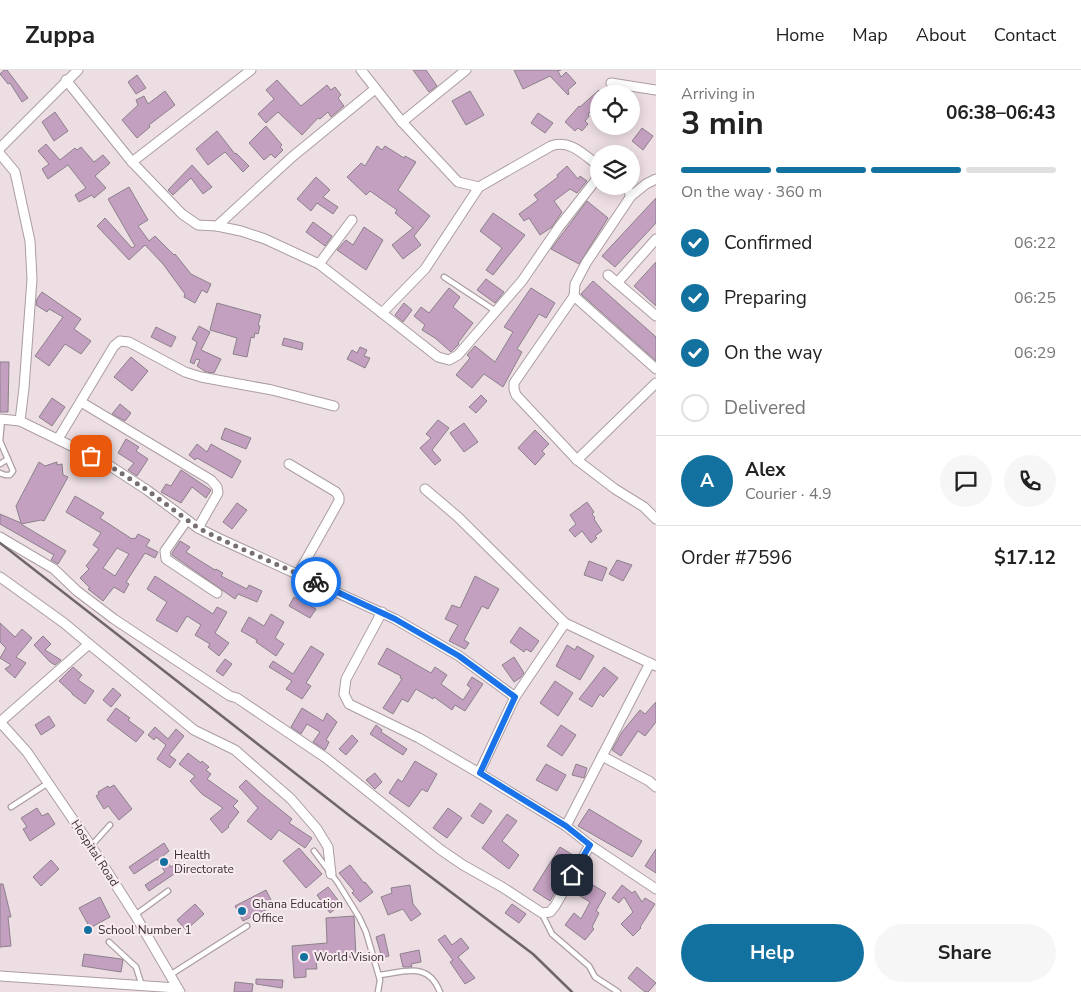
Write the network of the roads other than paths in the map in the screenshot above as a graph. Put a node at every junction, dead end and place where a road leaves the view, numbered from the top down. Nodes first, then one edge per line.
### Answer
1 (78, 70) edge
2 (250, 70) edge
3 (361, 70) edge
4 (464, 71) edge
5 (66, 80) junction
6 (611, 83) dead end
7 (375, 89) junction
8 (656, 90) edge
9 (402, 122) junction
10 (0, 148) edge
11 (0, 154) edge
12 (590, 160) edge
13 (132, 162) junction
14 (655, 177) edge
15 (479, 187) junction
16 (590, 187) edge
17 (631, 196) joint
18 (352, 220) dead end
19 (217, 226) junction
20 (656, 239) edge
21 (319, 264) junction
22 (608, 275) dead end
23 (444, 277) dead end
24 (617, 283) junction
25 (574, 296) junction
26 (497, 312) junction
27 (382, 313) junction
28 (656, 316) edge
29 (656, 368) edge
30 (656, 382) edge
31 (81, 402) junction
32 (334, 406) dead end
33 (1, 419) edge
34 (20, 421) junction
35 (58, 439) junction
36 (8, 460) junction
37 (577, 460) junction
38 (0, 464) edge
39 (289, 464) dead end
40 (0, 473) edge
41 (425, 490) dead end
42 (656, 519) edge
43 (188, 520) junction
44 (198, 528) junction
45 (0, 537) edge
46 (298, 574) junction
47 (0, 577) edge
48 (217, 593) dead end
49 (382, 612) junction
50 (565, 623) junction
51 (89, 644) junction
52 (653, 664) edge
53 (515, 697) junction
54 (0, 722) edge
55 (602, 756) junction
56 (480, 773) junction
57 (49, 782) junction
58 (656, 787) edge
59 (11, 807) dead end
60 (110, 825) dead end
61 (566, 826) junction
62 (590, 845) junction
63 (92, 846) junction
64 (314, 851) dead end
65 (331, 874) junction
66 (656, 889) edge
67 (168, 891) dead end
68 (542, 913) junction
69 (135, 915) junction
70 (246, 926) dead end
71 (109, 942) dead end
72 (170, 975) junction
73 (379, 975) junction
74 (0, 976) edge
75 (142, 986) junction
76 (178, 990) edge
77 (378, 992) edge
78 (440, 992) edge
79 (618, 992) edge

1 - 5 street
2 - 13 street
3 - 7 street
4 - 9 street
5 - 10 street
5 - 13 street
6 - 8 street
7 - 9 street
7 - 19 street
9 - 15 street
11 - 34 street
12 - 15 street
13 - 19 street
14 - 17 street
15 - 27 street
16 - 26 street
17 - 25 street
18 - 21 street
19 - 21 street
20 - 24 street
21 - 27 street
22 - 24 street
23 - 26 lane
24 - 28 street
25 - 29 street
25 - 37 street
26 - 27 street
30 - 37 street
31 - 32 street
31 - 35 street
31 - 44 street
33 - 34 street
33 - 36 lane
34 - 35 street
35 - 43 street
36 - 38 lane
36 - 40 lane
37 - 42 street
39 - 46 street
41 - 50 street
43 - 44 street
43 - 48 street
44 - 46 street
45 - 68 street
46 - 49 street
47 - 51 street
49 - 53 street
49 - 56 street
50 - 52 street
50 - 53 street
51 - 54 street
51 - 65 street
52 - 55 street
53 - 56 street
54 - 57 street, Hospital Road
55 - 58 street
55 - 61 street
56 - 61 street
57 - 59 lane
57 - 63 street, Hospital Road
60 - 63 lane
61 - 62 street
62 - 66 street
62 - 68 street
63 - 69 street, Hospital Road
64 - 65 lane
65 - 73 lane
67 - 69 lane
68 - 79 lane
69 - 72 street, Hospital Road
70 - 72 lane
71 - 75 lane
72 - 76 street, Hospital Road
73 - 77 lane
73 - 78 lane
74 - 75 street
75 - 76 street

